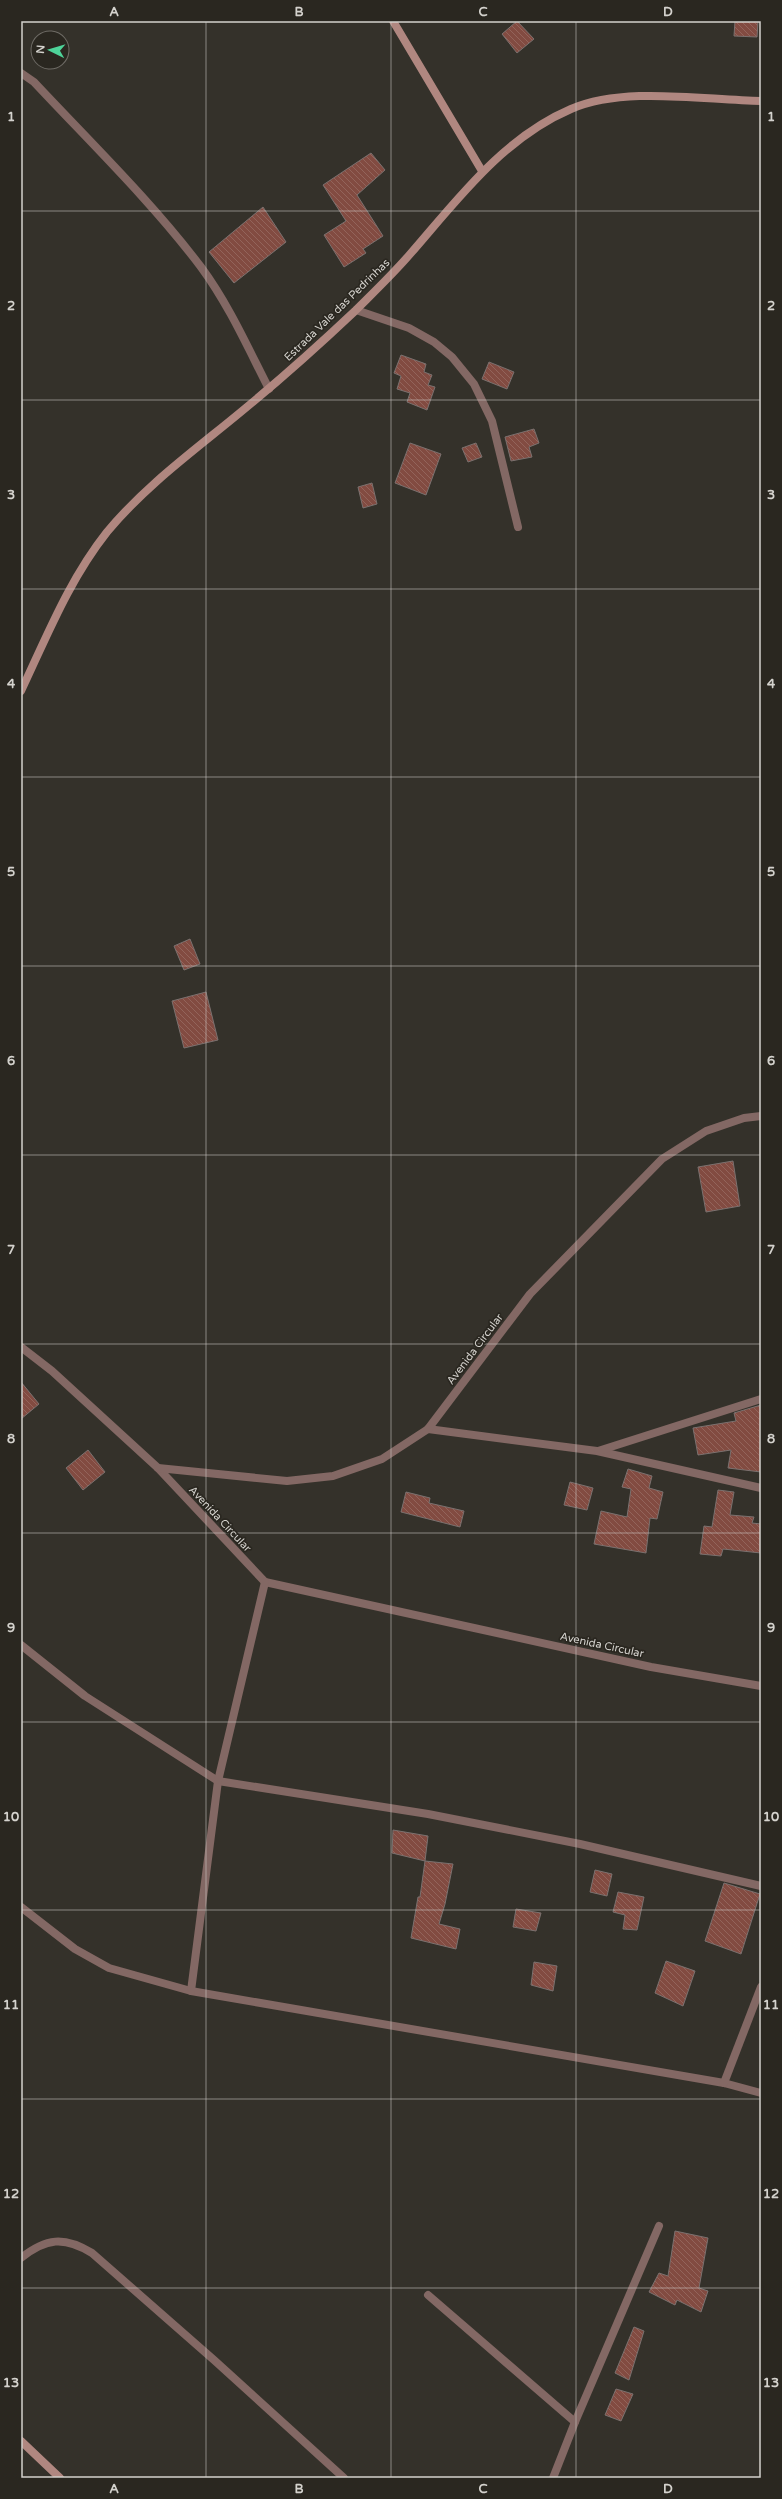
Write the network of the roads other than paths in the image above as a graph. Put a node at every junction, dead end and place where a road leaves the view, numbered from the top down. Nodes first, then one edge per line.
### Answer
1 (393, 21) edge
2 (21, 73) edge
3 (761, 101) edge
4 (482, 171) junction
5 (356, 310) junction
6 (269, 389) junction
7 (518, 527) dead end
8 (21, 691) edge
9 (761, 1116) edge
10 (21, 1347) edge
11 (761, 1399) edge
12 (428, 1429) junction
13 (597, 1451) junction
14 (158, 1468) junction
15 (761, 1488) edge
16 (265, 1582) junction
17 (21, 1645) edge
18 (761, 1686) edge
19 (218, 1780) junction
20 (761, 1886) edge
21 (21, 1907) edge
22 (761, 1987) edge
23 (190, 1991) junction
24 (724, 2083) junction
25 (761, 2093) edge
26 (659, 2226) dead end
27 (21, 2258) edge
28 (428, 2295) dead end
29 (575, 2422) junction
30 (21, 2441) edge
31 (60, 2478) edge
32 (344, 2478) edge
33 (553, 2478) edge

1 - 4 main road
2 - 6 street
3 - 4 main road, Estrada Vale das Pedrinhas
4 - 5 main road, Estrada Vale das Pedrinhas
5 - 6 main road, Estrada Vale das Pedrinhas
5 - 7 street
6 - 8 main road, Estrada Vale das Pedrinhas
9 - 12 street, Avenida Circular
10 - 14 street, Avenida Circular
11 - 13 street
12 - 13 street
12 - 14 street, Avenida Circular
13 - 15 street
14 - 16 street, Avenida Circular
16 - 18 street, Avenida Circular
16 - 19 street
17 - 19 street
19 - 20 street
19 - 23 street
21 - 23 street
22 - 24 street
23 - 24 street
24 - 25 street
26 - 29 street
27 - 32 street
28 - 29 street
29 - 33 street
30 - 31 main road

